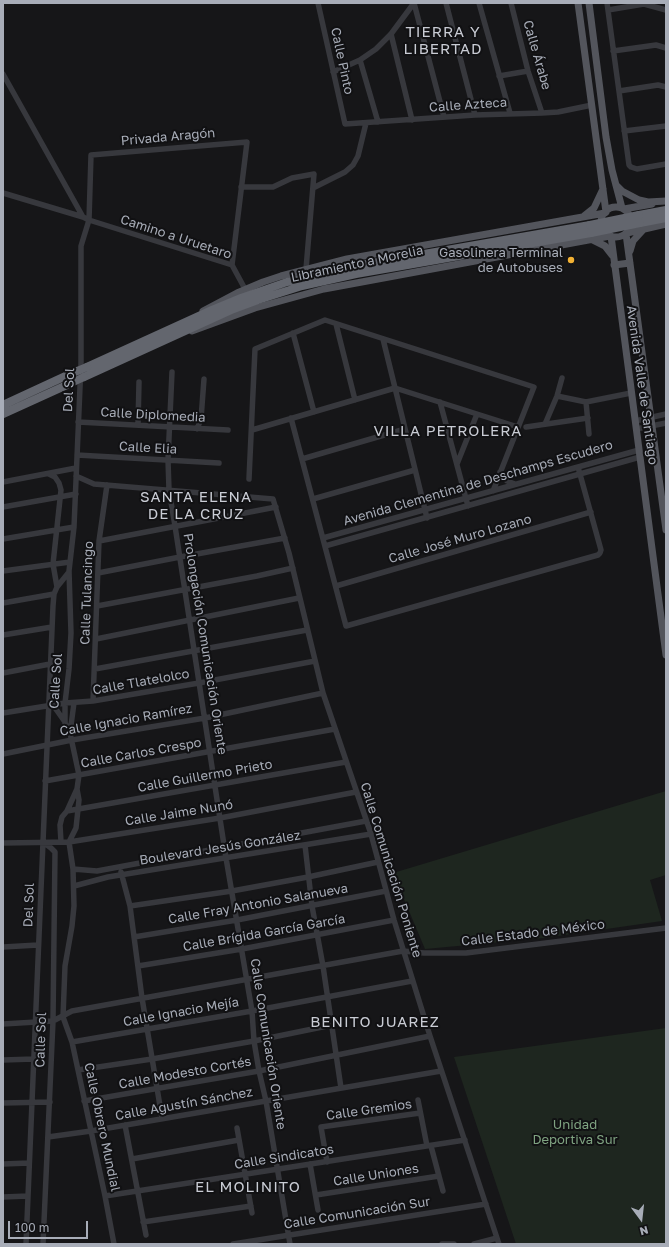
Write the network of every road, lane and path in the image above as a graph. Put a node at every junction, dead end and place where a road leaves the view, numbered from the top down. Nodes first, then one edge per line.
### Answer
1 (318, 3) edge
2 (414, 3) edge
3 (446, 3) edge
4 (479, 3) edge
5 (511, 3) edge
6 (578, 3) edge
7 (589, 3) edge
8 (607, 3) edge
9 (608, 10) junction
10 (666, 10) edge
11 (391, 34) junction
12 (666, 48) edge
13 (613, 51) junction
14 (360, 60) junction
15 (528, 71) junction
16 (333, 72) junction
17 (3, 74) edge
18 (499, 76) junction
19 (666, 87) edge
20 (619, 91) junction
21 (592, 105) junction
22 (542, 113) junction
23 (510, 114) junction
24 (476, 115) junction
25 (444, 117) junction
26 (412, 120) junction
27 (378, 122) junction
28 (366, 123) junction
29 (344, 124) joint
30 (666, 126) edge
31 (624, 131) junction
32 (91, 155) joint
33 (666, 164) edge
34 (616, 185) junction
35 (241, 187) junction
36 (313, 188) junction
37 (603, 188) junction
38 (3, 193) edge
39 (666, 201) edge
40 (623, 209) junction
41 (666, 210) edge
42 (605, 212) junction
43 (83, 217) junction
44 (581, 217) junction
45 (666, 218) edge
46 (89, 220) junction
47 (641, 223) junction
48 (666, 224) edge
49 (590, 232) junction
50 (627, 233) junction
51 (610, 236) junction
52 (630, 260) junction
53 (614, 262) junction
54 (232, 265) junction
55 (306, 269) junction
56 (245, 289) junction
57 (336, 324) junction
58 (166, 332) junction
59 (293, 333) junction
60 (383, 339) junction
61 (172, 372) dead end
62 (562, 378) dead end
63 (204, 379) dead end
64 (139, 382) dead end
65 (395, 388) junction
66 (631, 393) junction
67 (557, 396) junction
68 (355, 400) junction
69 (440, 402) junction
70 (586, 402) junction
71 (3, 405) edge
72 (314, 412) junction
73 (3, 414) edge
74 (477, 414) junction
75 (666, 414) edge
76 (292, 418) junction
77 (588, 418) junction
78 (651, 418) junction
79 (635, 420) junction
80 (78, 422) junction
81 (666, 423) edge
82 (545, 424) junction
83 (138, 425) junction
84 (652, 426) junction
85 (169, 427) junction
86 (518, 427) junction
87 (526, 427) dead end
88 (197, 428) junction
89 (405, 429) junction
90 (636, 429) junction
91 (228, 430) dead end
92 (252, 430) junction
93 (589, 434) dead end
94 (77, 454) junction
95 (639, 454) junction
96 (302, 459) junction
97 (168, 460) junction
98 (219, 463) dead end
99 (457, 464) junction
100 (578, 467) junction
101 (76, 468) junction
102 (415, 470) junction
103 (500, 472) junction
104 (49, 474) junction
105 (580, 474) junction
106 (76, 476) junction
107 (249, 479) dead end
108 (3, 482) edge
109 (517, 484) junction
110 (106, 485) junction
111 (168, 490) junction
112 (492, 491) junction
113 (76, 494) junction
114 (60, 497) junction
115 (466, 498) junction
116 (313, 499) junction
117 (468, 506) junction
118 (3, 507) edge
119 (276, 507) junction
120 (424, 510) junction
121 (591, 512) junction
122 (426, 518) junction
123 (175, 526) junction
124 (74, 527) junction
125 (56, 530) junction
126 (666, 530) edge
127 (285, 538) junction
128 (323, 538) junction
129 (3, 539) edge
130 (99, 541) junction
131 (325, 546) junction
132 (180, 557) junction
133 (70, 562) junction
134 (53, 564) junction
135 (293, 568) junction
136 (3, 571) edge
137 (69, 571) junction
138 (98, 573) junction
139 (336, 586) junction
140 (57, 588) junction
141 (185, 589) junction
142 (54, 594) junction
143 (299, 598) junction
144 (3, 603) edge
145 (97, 606) junction
146 (190, 620) junction
147 (52, 626) junction
148 (307, 630) junction
149 (3, 635) edge
150 (96, 639) junction
151 (194, 650) junction
152 (666, 655) edge
153 (315, 661) junction
154 (50, 664) junction
155 (94, 670) junction
156 (3, 673) edge
157 (199, 683) junction
158 (323, 693) junction
159 (94, 701) junction
160 (65, 703) junction
161 (74, 703) junction
162 (51, 705) junction
163 (3, 713) edge
164 (205, 718) junction
165 (65, 722) junction
166 (335, 729) junction
167 (70, 733) junction
168 (72, 740) junction
169 (47, 745) junction
170 (210, 752) junction
171 (3, 754) edge
172 (346, 762) junction
173 (79, 776) junction
174 (45, 782) junction
175 (215, 785) junction
176 (77, 790) junction
177 (356, 792) junction
178 (78, 809) junction
179 (67, 811) junction
180 (220, 818) junction
181 (366, 821) junction
182 (370, 834) junction
183 (42, 842) junction
184 (61, 842) junction
185 (69, 842) junction
186 (3, 843) edge
187 (305, 845) junction
188 (225, 847) junction
189 (226, 858) junction
190 (378, 862) junction
191 (119, 867) junction
192 (73, 869) junction
193 (97, 871) junction
194 (122, 875) junction
195 (108, 877) junction
196 (308, 877) junction
197 (74, 886) junction
198 (232, 891) junction
199 (386, 891) junction
200 (130, 906) junction
201 (312, 906) junction
202 (237, 920) junction
203 (394, 920) junction
204 (666, 928) edge
205 (317, 936) junction
206 (134, 937) junction
207 (38, 945) junction
208 (3, 947) edge
209 (242, 949) junction
210 (403, 951) junction
211 (138, 966) junction
212 (323, 966) junction
213 (247, 980) junction
214 (412, 981) junction
215 (328, 997) junction
216 (142, 998) junction
217 (252, 1011) junction
218 (63, 1017) junction
219 (53, 1021) junction
220 (35, 1022) junction
221 (3, 1024) edge
222 (332, 1025) junction
223 (147, 1029) junction
224 (430, 1036) junction
225 (254, 1041) junction
226 (72, 1042) junction
227 (337, 1056) junction
228 (34, 1059) junction
229 (152, 1059) junction
230 (3, 1060) edge
231 (78, 1070) junction
232 (259, 1071) junction
233 (441, 1071) junction
234 (157, 1088) junction
235 (341, 1088) junction
236 (418, 1100) dead end
237 (84, 1101) junction
238 (266, 1101) junction
239 (32, 1102) junction
240 (50, 1102) junction
241 (3, 1103) edge
242 (420, 1113) junction
243 (162, 1118) junction
244 (125, 1125) junction
245 (237, 1128) dead end
246 (91, 1131) junction
247 (48, 1137) junction
248 (239, 1140) junction
249 (466, 1140) junction
250 (429, 1146) junction
251 (132, 1159) junction
252 (327, 1162) junction
253 (29, 1163) junction
254 (3, 1164) edge
255 (310, 1164) junction
256 (277, 1170) junction
257 (245, 1174) junction
258 (439, 1176) junction
259 (138, 1191) junction
260 (443, 1191) dead end
261 (316, 1195) junction
262 (28, 1196) junction
263 (105, 1196) junction
264 (3, 1197) edge
265 (486, 1204) junction
266 (251, 1206) junction
267 (318, 1210) dead end
268 (252, 1214) dead end
269 (143, 1222) junction
270 (289, 1234) junction
271 (146, 1235) dead end
272 (498, 1241) edge
273 (26, 1244) edge
274 (43, 1244) edge
275 (114, 1244) edge
276 (233, 1244) edge
277 (290, 1244) edge
278 (442, 1244) edge
279 (454, 1244) edge
280 (474, 1244) edge

1 - 16 street, Calle Pinto
2 - 11 street
2 - 25 street
3 - 24 street
4 - 18 street
5 - 15 street, Calle Árabe
6 - 21 main road
7 - 34 main road
8 - 9 street
9 - 10 street
9 - 13 street
11 - 14 street
11 - 26 street
12 - 13 street
13 - 20 street
14 - 16 street
14 - 27 street
15 - 18 street
15 - 22 street, Calle Árabe
16 - 29 street, Calle Pinto
17 - 43 street
18 - 23 street
19 - 20 street
20 - 31 street
21 - 22 street, Calle Azteca
21 - 37 main road
22 - 23 street, Calle Azteca
23 - 24 street, Calle Azteca
24 - 25 street, Calle Azteca
25 - 26 street, Calle Azteca
26 - 27 street, Calle Azteca
27 - 28 street, Calle Azteca
28 - 29 street, Calle Azteca
28 - 36 street
30 - 31 street
31 - 33 street
32 - 35 street, Privada Aragón
32 - 46 street, Del Sol
34 - 39 main road
34 - 40 main road
35 - 36 street
35 - 54 street
36 - 55 street
37 - 42 main road
37 - 44 main road
38 - 43 street, Camino a Uruetaro
39 - 40 main road
40 - 42 main road
40 - 50 main road
41 - 47 highway, Libramiento a Morelia
42 - 44 main road
42 - 51 main road
43 - 46 street, Camino a Uruetaro
44 - 55 main road
45 - 47 highway, Libramiento a Morelia
46 - 54 street, Camino a Uruetaro
46 - 80 street, Del Sol
47 - 48 main road
47 - 49 highway, Libramiento a Morelia, bridge
47 - 50 main road
47 - 52 main road
49 - 51 main road
49 - 53 main road
49 - 58 highway, Libramiento a Morelia
49 - 73 highway, Libramiento a Morelia, bridge
50 - 51 main road
50 - 52 main road, Avenida Valle de Santiago
51 - 53 main road, Avenida Valle de Santiago
52 - 53 main road
52 - 78 main road, Avenida Valle de Santiago
53 - 66 main road, Avenida Valle de Santiago
54 - 56 street, Camino a Uruetaro
55 - 56 main road
56 - 58 main road
57 - 59 street
57 - 60 street
57 - 68 street
58 - 71 highway, Libramiento a Morelia, bridge
59 - 72 street
59 - 92 street
60 - 65 street
60 - 86 street
61 - 85 street, Prolongación Comunicación Oriente
62 - 67 street
63 - 88 street
64 - 83 street
65 - 68 street
65 - 69 street
65 - 89 street
66 - 70 street
66 - 79 main road, Avenida Valle de Santiago
67 - 70 street
67 - 82 street
68 - 72 street
69 - 74 street
69 - 99 street
70 - 77 street
72 - 76 street
74 - 86 street
74 - 99 street
75 - 78 street
76 - 92 street
76 - 96 street
77 - 82 street
77 - 93 street
78 - 79 street
78 - 84 main road, Avenida Valle de Santiago
79 - 90 main road, Avenida Valle de Santiago
80 - 83 street, Calle Diplomedia
80 - 94 street, Del Sol
81 - 84 street
82 - 87 street
83 - 85 street, Calle Diplomedia
84 - 90 street
84 - 126 main road, Avenida Valle de Santiago
85 - 88 street, Calle Diplomedia
85 - 97 street, Prolongación Comunicación Oriente
86 - 103 street
88 - 91 street, Calle Diplomedia
89 - 96 street
89 - 102 street
90 - 95 main road, Avenida Valle de Santiago
92 - 107 street
94 - 97 street, Calle Elia
94 - 101 street, Del Sol
95 - 100 street, Avenida Clementina de Deschamps Escudero
95 - 105 street, Avenida Clementina de Deschamps Escudero
95 - 152 main road, Avenida Valle de Santiago
96 - 116 street
97 - 98 street, Calle Elia
97 - 111 street, Prolongación Comunicación Oriente
99 - 115 street
100 - 105 street
100 - 109 street, Avenida Clementina de Deschamps Escudero
101 - 104 street
101 - 106 street, Del Sol
102 - 116 street
102 - 120 street
103 - 109 street
103 - 112 street
104 - 108 street
104 - 114 street
105 - 117 street, Avenida Clementina de Deschamps Escudero
105 - 121 street
106 - 110 street
106 - 113 street, Del Sol
109 - 112 street, Avenida Clementina de Deschamps Escudero
110 - 111 street
110 - 130 street, Calle Tulancingo
111 - 119 street, Calle Comunicación Poniente
111 - 123 street, Prolongación Comunicación Oriente
112 - 115 street, Avenida Clementina de Deschamps Escudero
113 - 114 street
113 - 124 street, Del Sol
114 - 118 street
114 - 125 street
115 - 117 street
115 - 120 street, Avenida Clementina de Deschamps Escudero
116 - 128 street
117 - 122 street, Avenida Clementina de Deschamps Escudero
119 - 123 street
119 - 127 street, Calle Comunicación Poniente
120 - 122 street
120 - 128 street, Avenida Clementina de Deschamps Escudero
121 - 139 street, Calle José Muro Lozano
121 - 139 street
122 - 131 street, Avenida Clementina de Deschamps Escudero
123 - 130 street
123 - 132 street, Prolongación Comunicación Oriente
124 - 125 street
124 - 133 street, Del Sol
125 - 129 street
125 - 134 street
127 - 132 street
127 - 135 street, Calle Comunicación Poniente
128 - 131 street
130 - 138 street, Calle Tulancingo
131 - 139 street
132 - 138 street
132 - 141 street, Prolongación Comunicación Oriente
133 - 134 street
133 - 137 street, Calle Sol
134 - 136 street
134 - 140 street
135 - 141 street
135 - 143 street, Calle Comunicación Poniente
137 - 140 street, Del Sol
137 - 160 street, Calle Sol
138 - 145 street, Calle Tulancingo
140 - 142 street, Del Sol
141 - 145 street
141 - 146 street, Prolongación Comunicación Oriente
142 - 144 street
142 - 147 street, Del Sol
143 - 146 street
143 - 148 street, Calle Comunicación Poniente
145 - 150 street, Calle Tulancingo
146 - 150 street
146 - 151 street, Prolongación Comunicación Oriente
147 - 149 street
147 - 154 street, Del Sol
148 - 151 street
148 - 153 street, Calle Comunicación Poniente
150 - 155 street, Calle Tulancingo
151 - 155 street
151 - 157 street, Prolongación Comunicación Oriente
153 - 157 street, Calle Tlatelolco
153 - 158 street, Calle Comunicación Poniente
154 - 156 street
154 - 162 street, Del Sol
155 - 159 street, Calle Tulancingo
157 - 159 street, Calle Tlatelolco
157 - 164 street, Prolongación Comunicación Oriente
158 - 164 street, Calle Ignacio Ramírez
158 - 166 street, Calle Comunicación Poniente
159 - 161 street, Calle Tlatelolco
160 - 161 street, Calle Tlatelolco
160 - 162 street, Calle Tlatelolco
160 - 165 street, Calle Sol
161 - 167 street
162 - 163 street, Calle Tlatelolco
162 - 165 street
162 - 169 street, Del Sol
164 - 168 street, Calle Ignacio Ramírez
164 - 170 street, Prolongación Comunicación Oriente
165 - 167 street, Calle Sol
166 - 170 street, Calle Carlos Crespo
166 - 172 street, Calle Comunicación Poniente
167 - 168 street, Calle Sol
168 - 169 street, Calle Ignacio Ramírez
168 - 173 street, Calle Sol
169 - 171 street, Calle Ignacio Ramírez
169 - 174 street, Del Sol
170 - 173 street, Calle Carlos Crespo
170 - 175 street, Prolongación Comunicación Oriente
172 - 175 street, Calle Guillermo Prieto
172 - 177 street, Calle Comunicación Poniente
173 - 174 street, Calle Carlos Crespo
173 - 176 street, Calle Sol
174 - 183 street, Del Sol
175 - 178 street, Calle Guillermo Prieto
175 - 180 street, Prolongación Comunicación Oriente
176 - 178 street
176 - 179 street, Calle Sol
177 - 180 street, Calle Jaime Nunó
177 - 181 street, Calle Comunicación Poniente
178 - 179 street, Calle Guillermo Prieto
178 - 185 street
179 - 184 street, Calle Sol
180 - 185 street, Calle Jaime Nunó
180 - 188 street, Prolongación Comunicación Oriente
181 - 182 street, Calle Comunicación Poniente
181 - 188 street, Boulevard Jesús González
182 - 187 street, Boulevard Jesús González
182 - 190 street, Calle Comunicación Poniente
183 - 184 street, Calle Jaime Nunó
183 - 186 street, Calle Jaime Nunó
183 - 207 street, Del Sol
183 - 219 street, Calle Sol
184 - 185 street, Calle Jaime Nunó
185 - 192 street
187 - 189 street, Boulevard Jesús González
187 - 196 street
188 - 189 street, Calle Comunicación Oriente
188 - 191 street, Boulevard Jesús González
189 - 194 street, Boulevard Jesús González
189 - 198 street, Calle Comunicación Oriente
190 - 196 street
190 - 199 street, Calle Comunicación Poniente
191 - 193 street, Boulevard Jesús González
191 - 194 street
192 - 193 street, Boulevard Jesús González
192 - 197 street
193 - 195 street
194 - 195 street, Boulevard Jesús González
194 - 200 street
195 - 197 street, Boulevard Jesús González
196 - 198 street
196 - 201 street
197 - 218 street
198 - 200 street
198 - 202 street, Calle Comunicación Oriente
199 - 201 street, Calle Fray Antonio Salanueva
199 - 203 street, Calle Comunicación Poniente
200 - 206 street
201 - 202 street, Calle Fray Antonio Salanueva
201 - 205 street
202 - 206 street, Calle Fray Antonio Salanueva
202 - 209 street, Calle Comunicación Oriente
203 - 205 street, Calle Brígida García García
203 - 210 street, Calle Comunicación Poniente
204 - 210 street, Calle Estado de México
205 - 209 street, Calle Brígida García García
205 - 212 street
206 - 211 street
207 - 208 street
207 - 220 street, Del Sol
209 - 211 street, Calle Brígida García García
209 - 213 street, Calle Comunicación Oriente
210 - 212 street, Calle Estado de México
210 - 214 street, Calle Comunicación Poniente
211 - 216 street
212 - 213 street, Calle Estado de México
212 - 215 street
213 - 216 street, Calle Estado de México
213 - 217 street, Calle Comunicación Oriente
214 - 215 street, Calle Ignacio Mejía
214 - 224 street, Calle Comunicación Poniente
215 - 217 street, Calle Ignacio Mejía
215 - 222 street
216 - 218 street, Calle Estado de México
216 - 223 street
217 - 223 street, Calle Ignacio Mejía
217 - 225 street, Calle Comunicación Oriente
218 - 219 street, Calle Estado de México
218 - 226 street, Calle Obrero Mundial
219 - 220 street, Calle Estado de México
219 - 240 street, Calle Sol
220 - 221 street, Calle Estado de México
220 - 228 street, Del Sol
222 - 225 street
222 - 227 street
223 - 226 street, Calle Ignacio Mejía
223 - 229 street
224 - 227 street, Calle Modesto Cortés
224 - 233 street, Calle Comunicación Poniente
225 - 229 street
225 - 232 street, Calle Comunicación Oriente
226 - 231 street, Calle Obrero Mundial
227 - 232 street, Calle Modesto Cortés
227 - 235 street
228 - 230 street
228 - 239 street, Del Sol
229 - 231 street
229 - 234 street
231 - 237 street, Calle Obrero Mundial
232 - 234 street, Calle Modesto Cortés
232 - 238 street, Calle Comunicación Oriente
233 - 235 street, Calle Agustín Sánchez
233 - 249 street, Calle Comunicación Poniente
234 - 237 street, Calle Modesto Cortés
234 - 243 street
235 - 238 street, Calle Agustín Sánchez
236 - 242 street
237 - 246 street, Calle Obrero Mundial
238 - 243 street, Calle Agustín Sánchez
238 - 256 street, Calle Comunicación Oriente
239 - 240 street
239 - 241 street
239 - 253 street, Del Sol
240 - 247 street, Calle Sol
242 - 250 street, Calle Gremios
242 - 252 street, Calle Gremios
243 - 244 street, Calle Agustín Sánchez
244 - 246 street, Calle Agustín Sánchez
244 - 251 street
245 - 248 street
246 - 247 street, Calle Agustín Sánchez
246 - 263 street, Calle Obrero Mundial
247 - 274 street, Calle Sol
248 - 251 street
248 - 257 street
249 - 250 street, Calle Sindicatos
249 - 265 street, Calle Comunicación Poniente
250 - 252 street, Calle Sindicatos
250 - 258 street, Calle Uniones
251 - 259 street
252 - 255 street, Calle Sindicatos
253 - 254 street
253 - 262 street, Del Sol
255 - 256 street, Calle Sindicatos
255 - 261 street
256 - 257 street, Calle Sindicatos
256 - 270 street, Calle Comunicación Oriente
257 - 259 street, Calle Sindicatos
257 - 266 street
258 - 260 street, Calle Uniones
258 - 261 street, Calle Uniones
259 - 263 street, Calle Sindicatos
259 - 269 street
261 - 267 street
262 - 264 street
262 - 273 street, Del Sol
263 - 275 street, Calle Obrero Mundial
265 - 270 street, Calle Comunicación Sur
265 - 272 street, Calle Comunicación Poniente
266 - 268 street
266 - 269 street
269 - 271 street
270 - 276 street, Calle Comunicación Sur
270 - 277 street, Calle Comunicación Oriente
272 - 280 street
278 - 279 street

